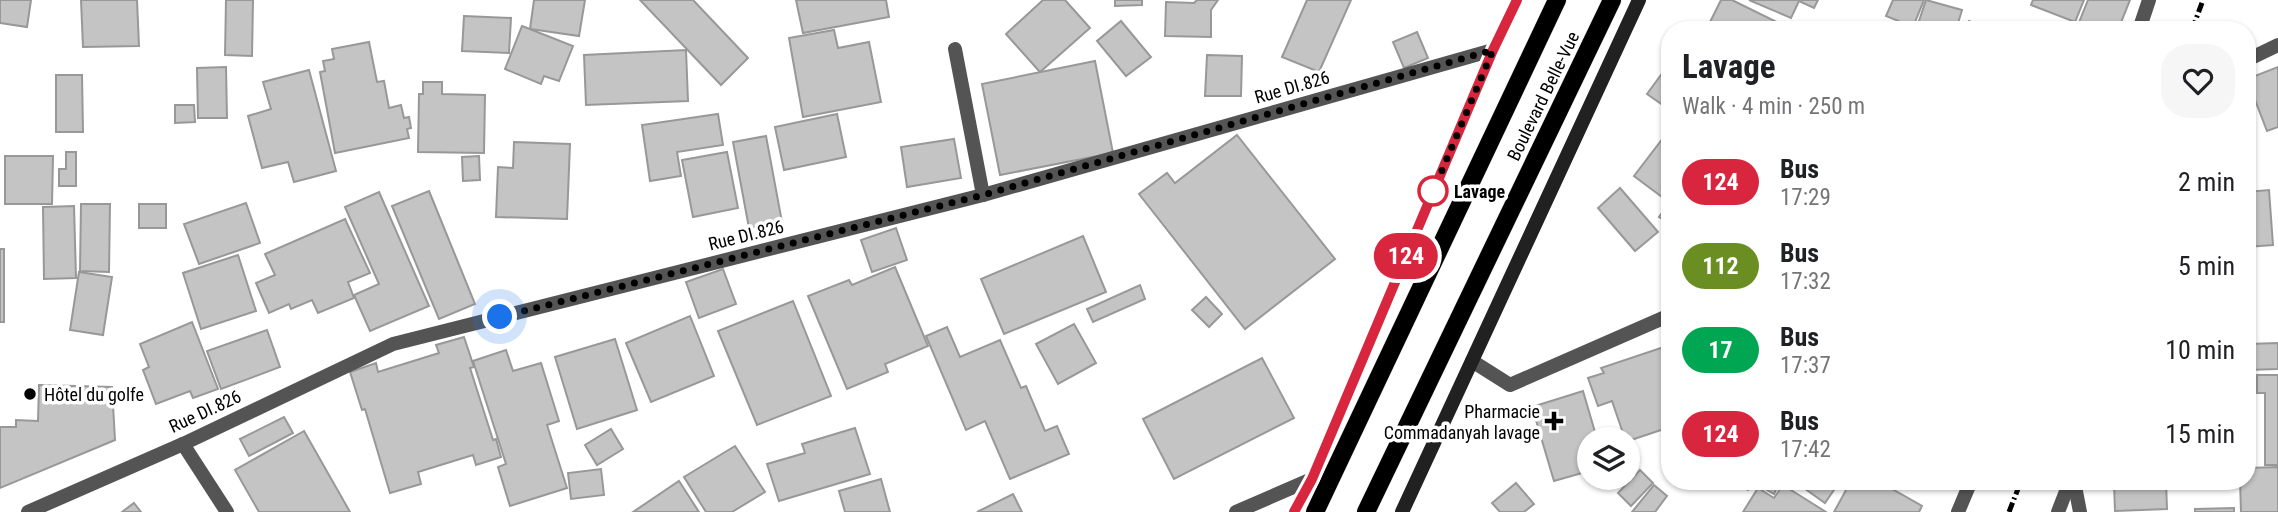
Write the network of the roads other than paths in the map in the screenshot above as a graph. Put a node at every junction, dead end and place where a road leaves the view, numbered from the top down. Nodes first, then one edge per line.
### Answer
1 (1517, 0) edge
2 (1557, 0) edge
3 (1612, 0) edge
4 (1639, 0) edge
5 (2149, 0) edge
6 (2143, 21) edge
7 (2278, 45) edge
8 (956, 49) dead end
9 (1493, 50) junction
10 (2256, 56) edge
11 (983, 195) junction
12 (1661, 319) edge
13 (1472, 361) junction
14 (183, 443) junction
15 (1312, 479) junction
16 (1967, 490) edge
17 (2068, 490) edge
18 (2074, 490) edge
19 (28, 512) edge
20 (227, 512) edge
21 (1236, 512) edge
22 (1294, 512) edge
23 (1315, 512) edge
24 (1366, 512) edge
25 (1402, 512) edge
26 (1958, 512) edge
27 (2058, 512) edge
28 (2080, 512) edge

1 - 9 street
2 - 23 main road, Boulevard Belle-Vue
3 - 24 main road, Boulevard Belle-Vue
4 - 13 street
5 - 6 street
7 - 10 street
8 - 11 street
9 - 11 street, Rue DI.826
9 - 15 street
11 - 14 street, Rue DI.826
12 - 13 street
13 - 25 street
14 - 19 street, Rue DI.826
14 - 20 street
15 - 21 street
15 - 22 street
16 - 26 street
17 - 27 street
18 - 28 street

